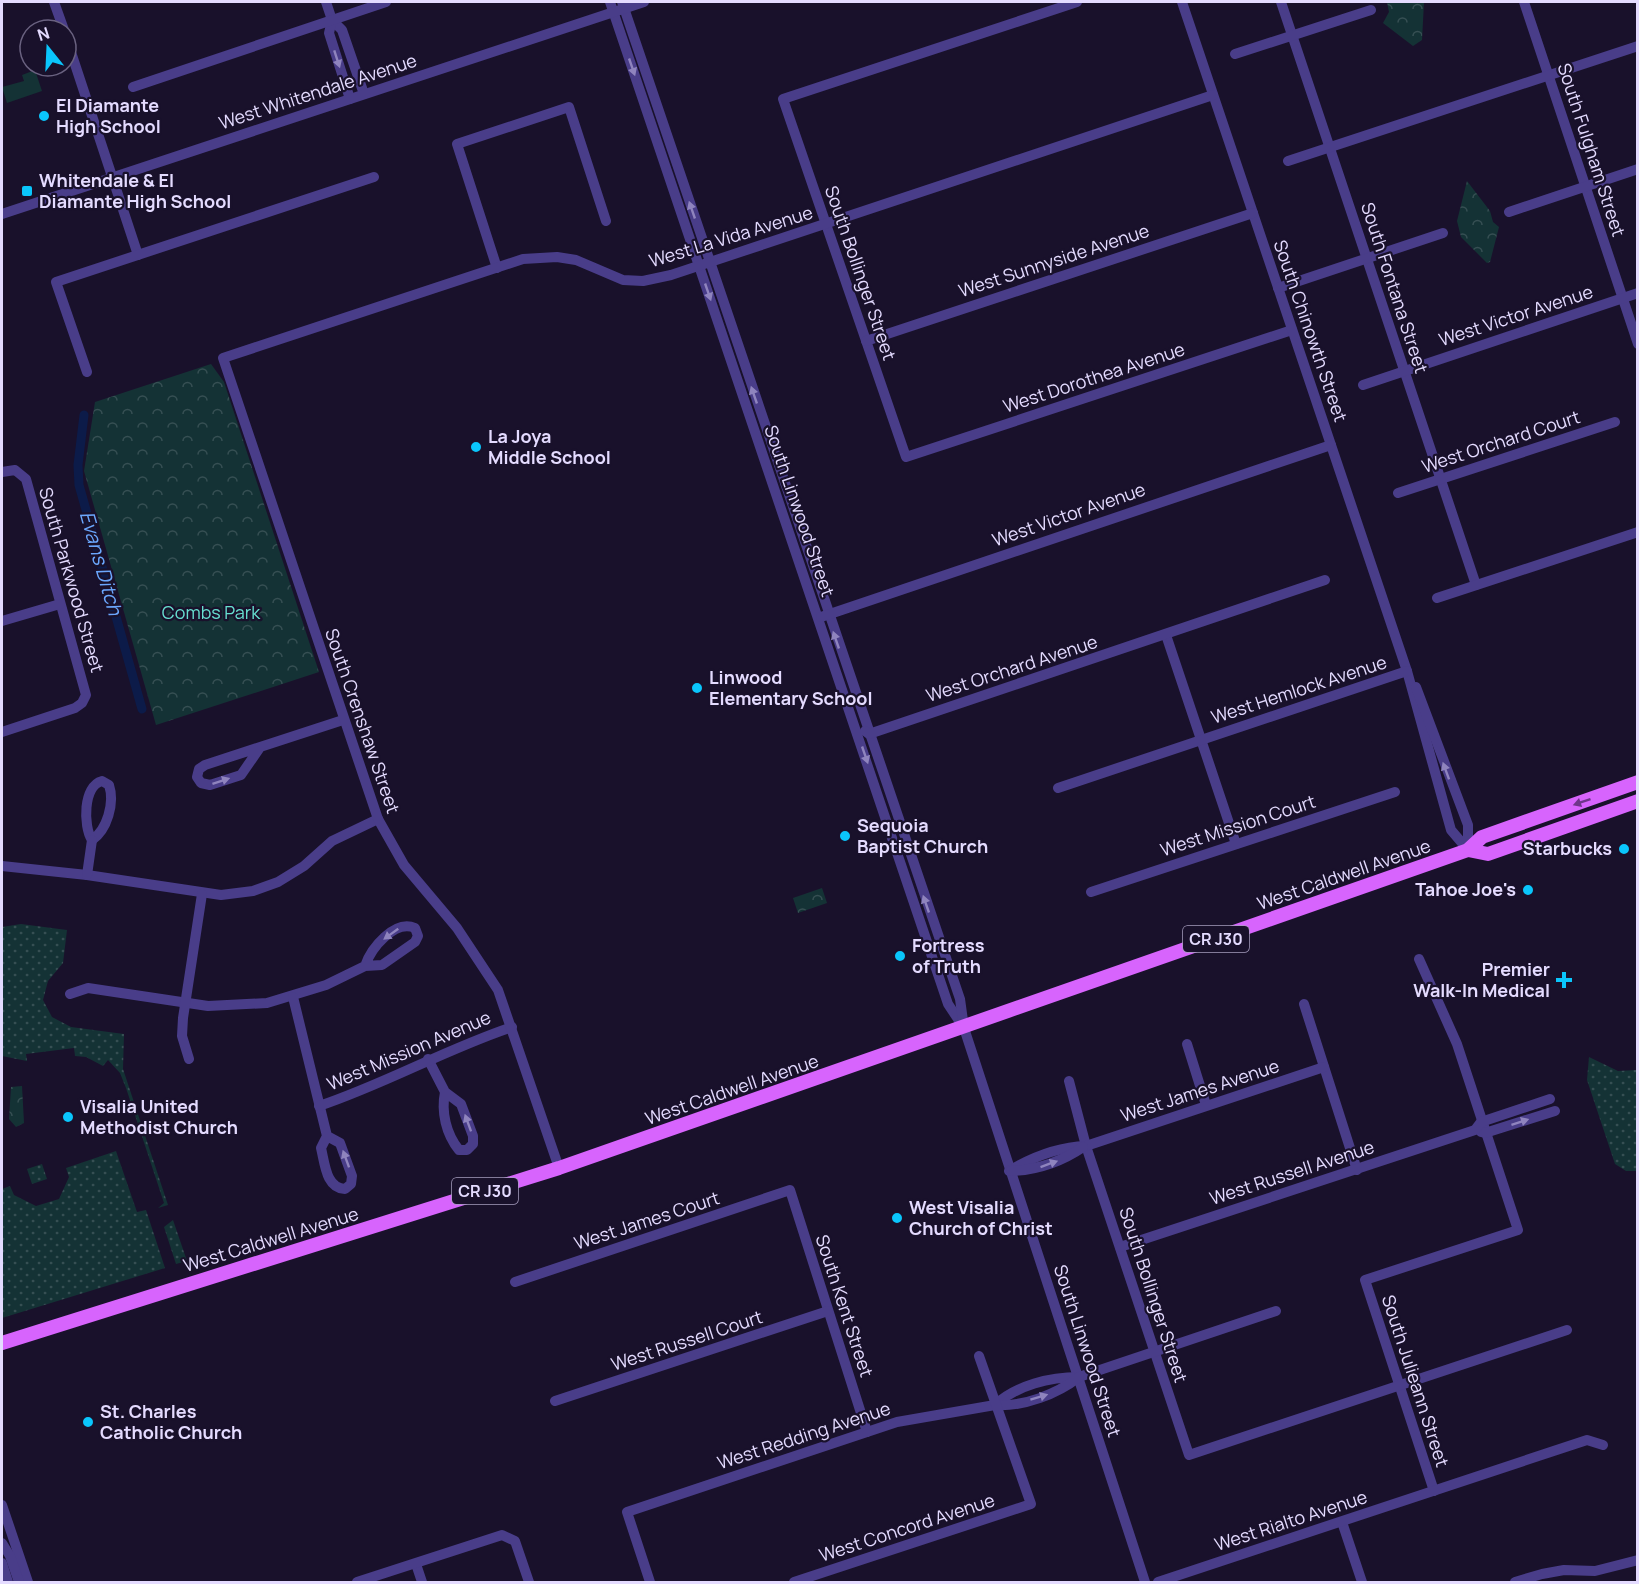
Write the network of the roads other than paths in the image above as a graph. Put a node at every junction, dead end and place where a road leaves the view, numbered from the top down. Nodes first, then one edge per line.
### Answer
1 (54, 2) edge
2 (326, 2) edge
3 (386, 2) edge
4 (644, 2) edge
5 (1077, 2) edge
6 (1182, 2) edge
7 (1281, 2) edge
8 (1524, 2) edge
9 (618, 6) edge
10 (1371, 10) dead end
11 (60, 18) edge
12 (332, 20) junction
13 (1292, 35) junction
14 (1638, 45) edge
15 (1234, 54) dead end
16 (78, 72) edge
17 (1548, 75) junction
18 (133, 87) dead end
19 (364, 94) junction
20 (1213, 95) junction
21 (350, 99) junction
22 (1330, 147) junction
23 (1288, 161) dead end
24 (1638, 169) edge
25 (113, 177) junction
26 (374, 177) dead end
27 (1585, 186) junction
28 (1509, 212) dead end
29 (1253, 213) junction
30 (2, 214) edge
31 (606, 221) dead end
32 (826, 224) junction
33 (1443, 233) dead end
34 (138, 255) junction
35 (1367, 259) junction
36 (704, 264) junction
37 (497, 268) junction
38 (1278, 288) junction
39 (1638, 293) edge
40 (1623, 298) junction
41 (1292, 330) junction
42 (866, 341) junction
43 (1638, 344) edge
44 (223, 358) joint
45 (1405, 371) junction
46 (87, 372) dead end
47 (1363, 385) dead end
48 (750, 416) junction
49 (1615, 422) dead end
50 (1331, 445) junction
51 (906, 458) joint
52 (2, 472) edge
53 (1441, 479) junction
54 (1398, 493) dead end
55 (790, 502) junction
56 (1638, 532) edge
57 (1325, 580) dead end
58 (1476, 585) junction
59 (1437, 598) dead end
60 (60, 604) junction
61 (823, 616) junction
62 (2, 621) edge
63 (1166, 635) junction
64 (1407, 671) junction
65 (838, 675) junction
66 (343, 720) junction
67 (2, 732) edge
68 (869, 734) junction
69 (1201, 740) junction
70 (259, 749) junction
71 (1638, 782) edge
72 (1058, 788) dead end
73 (1395, 792) dead end
74 (1638, 801) edge
75 (378, 819) junction
76 (92, 840) junction
77 (1236, 844) junction
78 (1468, 850) junction
79 (2, 866) edge
80 (87, 875) junction
81 (1091, 892) dead end
82 (202, 894) junction
83 (1419, 959) dead end
84 (365, 966) junction
85 (70, 994) dead end
86 (293, 998) junction
87 (184, 1003) junction
88 (1304, 1004) dead end
89 (512, 1027) junction
90 (964, 1028) junction
91 (1187, 1044) dead end
92 (189, 1059) dead end
93 (428, 1059) junction
94 (1324, 1067) junction
95 (1068, 1081) dead end
96 (445, 1092) junction
97 (1550, 1099) dead end
98 (319, 1106) junction
99 (1206, 1106) junction
100 (1554, 1111) dead end
101 (1481, 1128) junction
102 (327, 1136) junction
103 (1086, 1146) junction
104 (559, 1167) junction
105 (1357, 1170) junction
106 (1009, 1171) junction
107 (790, 1191) joint
108 (1120, 1247) junction
109 (514, 1282) dead end
110 (828, 1311) junction
111 (1276, 1311) dead end
112 (1567, 1330) dead end
113 (2, 1343) edge
114 (1154, 1352) junction
115 (979, 1356) dead end
116 (1079, 1377) junction
117 (1399, 1385) junction
118 (555, 1401) dead end
119 (995, 1405) junction
120 (867, 1432) junction
121 (1604, 1445) dead end
122 (1434, 1491) junction
123 (2, 1505) edge
124 (1342, 1522) junction
125 (2, 1543) edge
126 (1638, 1560) edge
127 (2, 1563) edge
128 (416, 1564) junction
129 (8, 1582) edge
130 (19, 1582) edge
131 (28, 1582) edge
132 (357, 1582) edge
133 (422, 1582) edge
134 (529, 1582) edge
135 (651, 1582) edge
136 (794, 1582) edge
137 (1145, 1582) edge
138 (1158, 1582) edge
139 (1362, 1582) edge
140 (1515, 1582) edge

1 - 11 street
2 - 12 street
3 - 12 street
4 - 9 street, West Whitendale Avenue
5 - 32 street, South Bollinger Street
6 - 20 street, South Chinowth Street
7 - 13 street, South Fontana Street
8 - 17 street, South Fulgham Street
9 - 19 street, West Whitendale Avenue
9 - 36 street, South Linwood Street
10 - 13 street
12 - 18 street
12 - 19 street
12 -> 21 street
13 - 15 street
13 - 22 street, South Fontana Street
14 - 17 street
16 - 25 street
17 - 22 street
17 - 27 street, South Fulgham Street
19 - 21 street, West Whitendale Avenue
20 - 29 street, South Chinowth Street
20 - 32 street, West La Vida Avenue
21 - 25 street, West Whitendale Avenue
22 - 23 street
22 - 35 street, South Fontana Street
24 - 27 street
25 - 30 street, West Whitendale Avenue
25 - 34 street
26 - 34 street
27 - 28 street
27 - 40 street, South Fulgham Street
29 - 38 street, South Chinowth Street
29 - 42 street, West Sunnyside Avenue
31 - 37 street
32 - 36 street, West La Vida Avenue
32 - 42 street, South Bollinger Street
33 - 35 street
34 - 46 street
35 - 38 street
35 - 45 street, South Fontana Street
36 - 37 street, West La Vida Avenue
36 -> 48 street, South Linwood Street
55 -> 36 street, South Linwood Street
37 - 44 street, West La Vida Avenue
38 - 41 street, South Chinowth Street
39 - 40 street, West Victor Avenue
40 - 43 street, South Fulgham Street
40 - 45 street, West Victor Avenue
41 - 50 street, South Chinowth Street
41 - 51 street, West Dorothea Avenue
42 - 51 street, South Bollinger Street
44 - 66 street, South Crenshaw Street
45 - 47 street, West Victor Avenue
45 - 53 street, South Fontana Street
48 - 55 street
48 - 61 street, South Linwood Street
49 - 53 street, West Orchard Court
50 - 61 street, West Victor Avenue
50 - 64 street, South Chinowth Street
52 - 60 street, South Parkwood Street
53 - 54 street, West Orchard Court
53 - 58 street, South Fontana Street
55 - 61 street, South Linwood Street
56 - 58 street
57 - 63 street
58 - 59 street
60 - 62 street
60 - 67 street, South Parkwood Street
61 - 65 street, South Linwood Street
68 -> 61 street, South Linwood Street
63 - 68 street, West Orchard Avenue
63 - 69 street
64 - 69 street, West Hemlock Avenue
78 -> 64 street, South Chinowth Street
64 - 78 street, South Chinowth Street
65 - 68 street
65 -> 90 street, South Linwood Street
66 - 70 street
66 - 75 street, South Crenshaw Street
90 -> 68 street, South Linwood Street
69 - 72 street, West Hemlock Avenue
69 - 77 street
70 -> 70 street
71 -> 78 main road, West Caldwell Avenue / CR J30
73 - 77 street, West Mission Court
74 - 78 main road, West Caldwell Avenue / CR J30
75 - 82 street
75 - 89 street, South Crenshaw Street
76 - 76 street
76 - 80 street
77 - 81 street, West Mission Court
78 - 90 main road, West Caldwell Avenue / CR J30
79 - 80 street
80 - 82 street
82 - 87 street
83 - 101 street
84 -> 84 street
84 - 86 street
85 - 87 street
86 - 87 street
86 - 98 street
87 - 92 street
88 - 94 street
89 - 93 street, West Mission Avenue
89 - 104 street, South Crenshaw Street
90 - 104 main road, West Caldwell Avenue / CR J30
90 - 106 street, South Linwood Street
91 - 99 street
93 - 96 street
93 - 98 street, West Mission Avenue
94 - 99 street, West James Avenue
94 - 105 street
95 - 103 street, South Bollinger Street
96 -> 96 street
97 - 101 street, West Russell Avenue
98 - 102 street
99 - 103 street, West James Avenue
101 -> 100 street, West Russell Avenue
101 - 105 street, West Russell Avenue
101 - 117 street, South Julieann Street
102 -> 102 street
103 - 106 street, West James Avenue
103 - 108 street, South Bollinger Street
104 - 113 main road, West Caldwell Avenue / CR J30
105 - 108 street, West Russell Avenue
106 - 116 street, South Linwood Street
107 - 109 street, West James Court
107 - 110 street, South Kent Street
108 - 114 street, South Bollinger Street
110 - 118 street, West Russell Court
110 - 120 street, South Kent Street
111 - 114 street, West Redding Avenue
112 - 117 street
114 - 116 street, West Redding Avenue
114 - 117 street, South Bollinger Street
115 - 119 street
116 - 119 street, West Redding Avenue
116 - 137 street, South Linwood Street
117 - 122 street, South Julieann Street
119 - 120 street, West Redding Avenue
119 - 136 street, West Concord Avenue
120 - 135 street, West Redding Avenue
121 - 122 street, West Rialto Avenue
122 - 124 street, West Rialto Avenue
123 - 131 street
124 - 138 street, West Rialto Avenue
124 - 139 street
125 - 130 street
126 - 140 street
127 - 129 street
128 - 132 street
128 - 133 street
128 - 134 street

